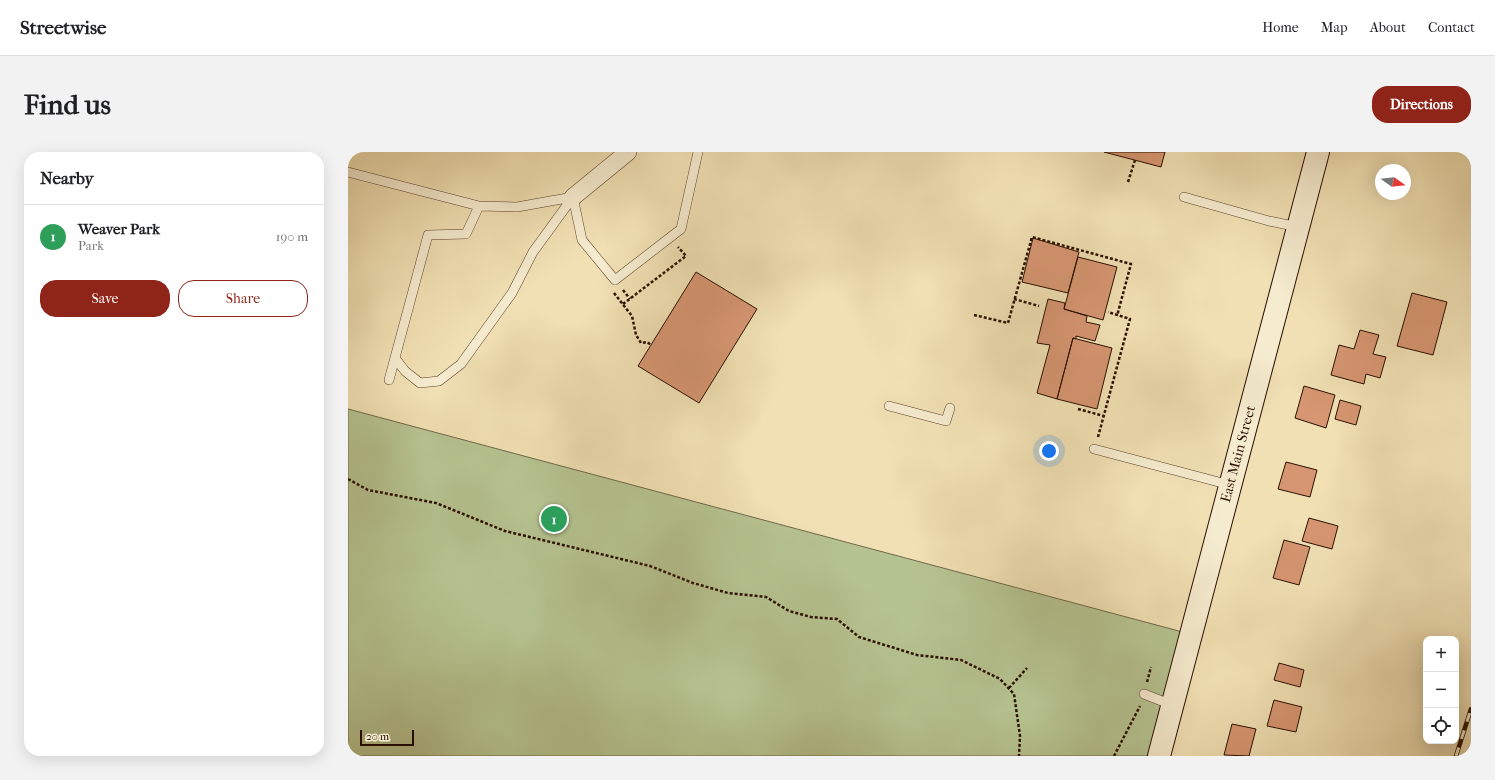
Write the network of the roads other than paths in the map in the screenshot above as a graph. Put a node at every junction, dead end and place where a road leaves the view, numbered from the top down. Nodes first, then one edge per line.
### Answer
1 (628, 152) edge
2 (698, 152) edge
3 (1318, 152) edge
4 (348, 172) edge
5 (573, 197) junction
6 (1184, 197) dead end
7 (479, 206) junction
8 (1298, 227) junction
9 (395, 358) junction
10 (389, 380) dead end
11 (889, 406) dead end
12 (950, 408) dead end
13 (1094, 449) road end
14 (1230, 485) junction
15 (1144, 694) road end
16 (1172, 705) junction
17 (1160, 756) edge

1 - 5 street
2 - 5 lane
3 - 8 main road, East Main Street
4 - 7 lane
5 - 7 lane
5 - 9 lane
6 - 8 lane
7 - 9 lane
8 - 14 main road, East Main Street
9 - 10 lane
11 - 12 lane
13 - 14 lane
14 - 16 main road, East Main Street
15 - 16 lane
16 - 17 main road, East Main Street

